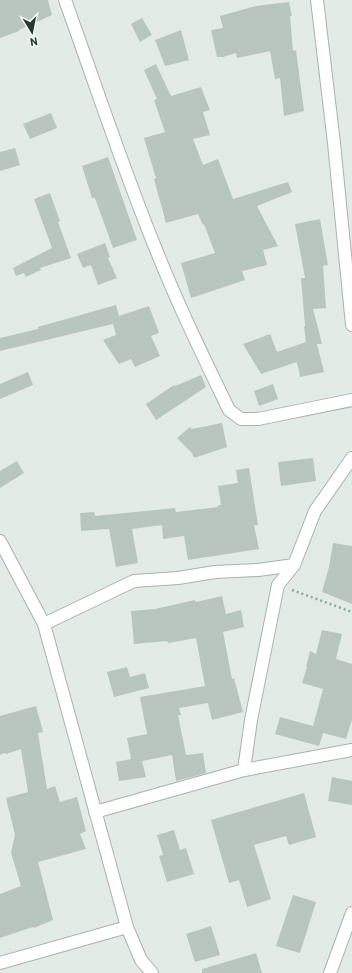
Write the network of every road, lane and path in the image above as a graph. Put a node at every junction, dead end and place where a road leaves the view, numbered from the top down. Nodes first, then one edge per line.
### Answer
1 (65, 0) edge
2 (317, 0) edge
3 (352, 325) edge
4 (352, 400) edge
5 (352, 458) edge
6 (0, 541) edge
7 (294, 565) junction
8 (278, 586) junction
9 (352, 612) edge
10 (44, 624) junction
11 (352, 750) edge
12 (244, 770) junction
13 (95, 812) junction
14 (352, 913) edge
15 (127, 927) junction
16 (0, 963) edge
17 (152, 973) edge
18 (330, 973) edge

1 - 4 street
2 - 3 street
5 - 7 street
6 - 10 street
7 - 8 street
7 - 10 street
8 - 9 path
8 - 12 street
10 - 13 street
11 - 12 street
12 - 13 street
13 - 15 street
14 - 18 street
15 - 16 street
15 - 17 street

